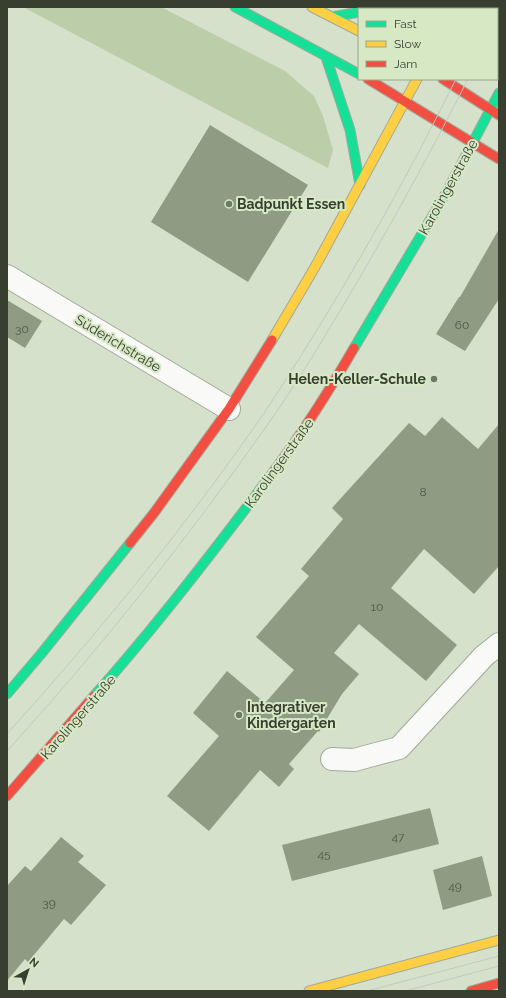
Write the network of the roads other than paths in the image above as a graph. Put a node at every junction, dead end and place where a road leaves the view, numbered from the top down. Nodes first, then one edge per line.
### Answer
1 (235, 7) edge
2 (312, 7) edge
3 (358, 12) edge
4 (332, 17) junction
5 (358, 30) edge
6 (326, 57) junction
7 (358, 73) edge
8 (370, 80) edge
9 (416, 80) edge
10 (445, 80) edge
11 (499, 93) edge
12 (406, 101) junction
13 (491, 110) junction
14 (499, 115) edge
15 (473, 143) junction
16 (499, 159) edge
17 (360, 185) junction
18 (7, 276) edge
19 (228, 409) junction
20 (499, 644) edge
21 (7, 694) edge
22 (332, 759) dead end
23 (7, 796) edge
24 (499, 940) edge
25 (499, 983) edge
26 (309, 991) edge
27 (471, 991) edge

1 - 6 main road
2 - 4 main road
3 - 4 main road
4 - 5 main road
6 - 7 main road
6 - 17 main road
8 - 12 main road
9 - 12 main road
10 - 13 main road
11 - 13 main road, Karolingerstraße
12 - 15 main road
12 - 17 main road
13 - 14 main road
13 - 15 main road, Karolingerstraße
15 - 16 main road
15 - 23 main road, Karolingerstraße
17 - 19 main road
18 - 19 street, Süderichstraße
19 - 21 main road
20 - 22 street
24 - 26 main road
25 - 27 main road

